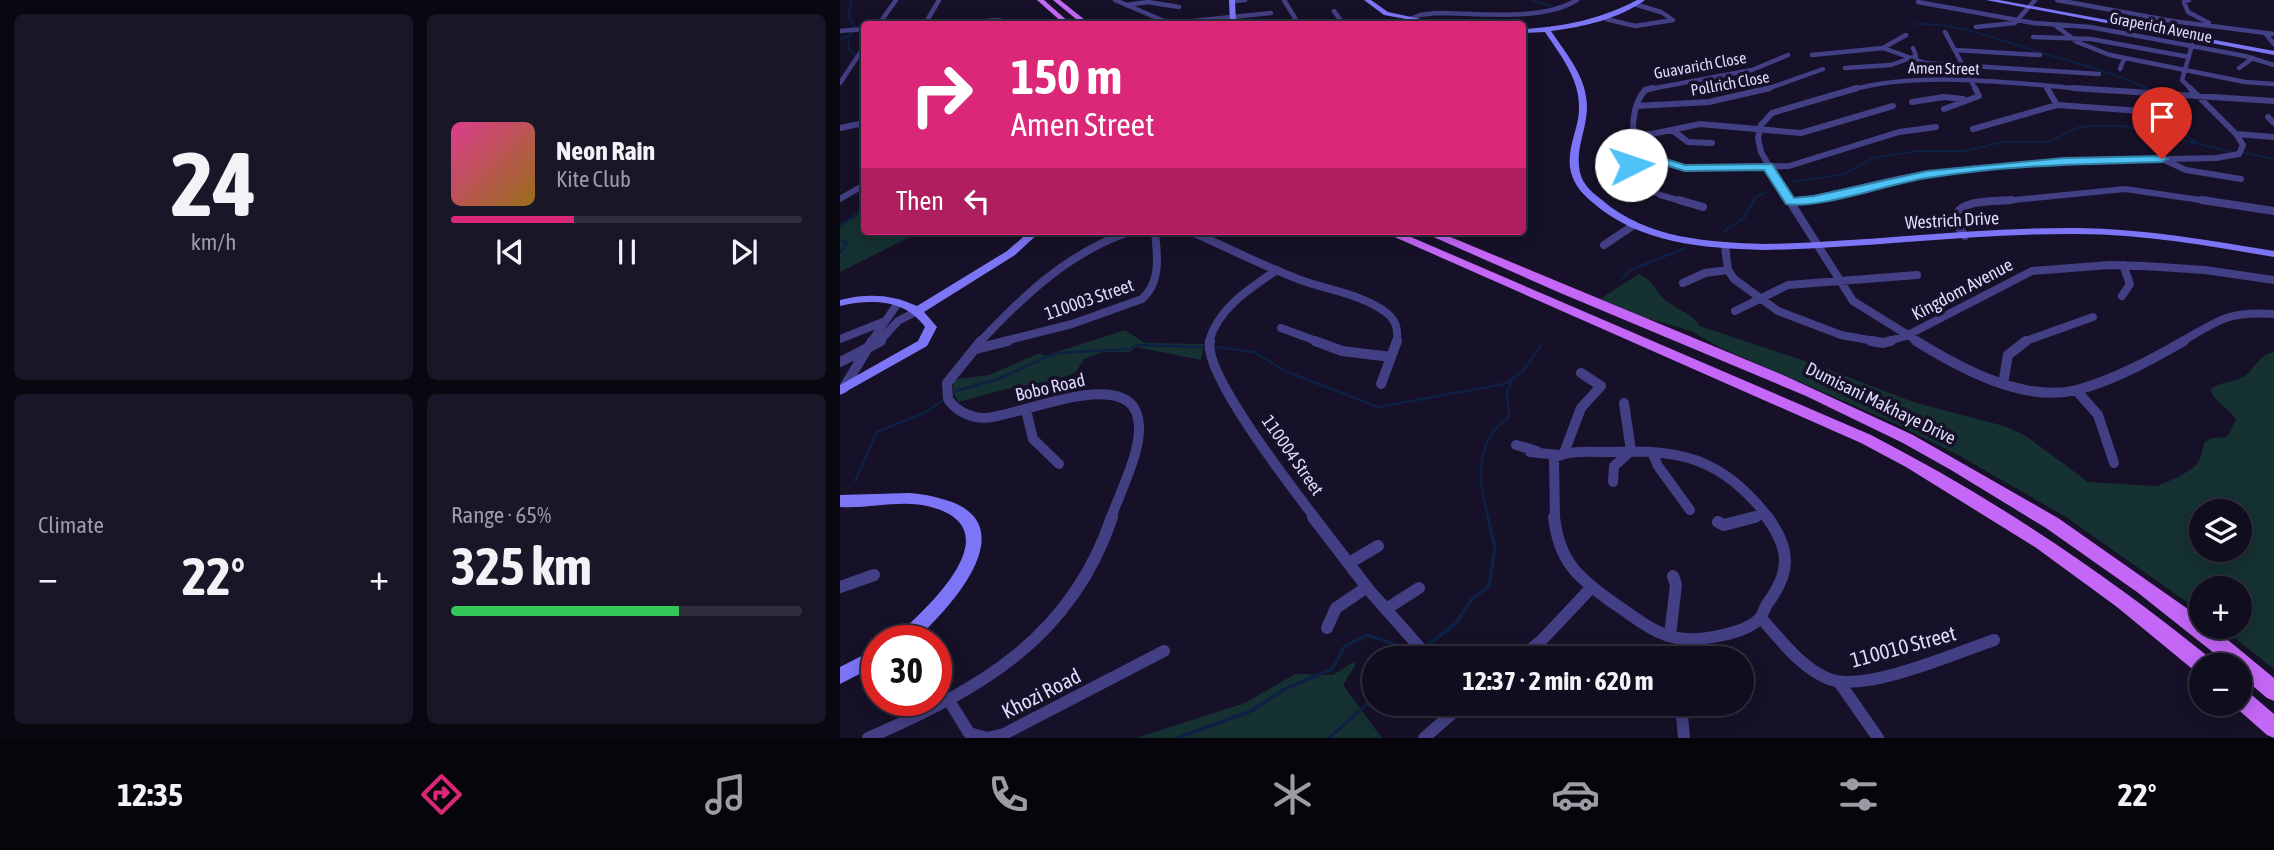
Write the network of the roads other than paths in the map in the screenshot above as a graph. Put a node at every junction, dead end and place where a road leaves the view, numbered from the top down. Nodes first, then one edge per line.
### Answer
1 (896, 0) edge
2 (939, 0) edge
3 (1040, 0) edge
4 (1056, 0) edge
5 (1115, 0) edge
6 (1245, 0) edge
7 (1284, 0) edge
8 (1367, 0) edge
9 (1577, 0) edge
10 (1642, 0) edge
11 (1989, 0) edge
12 (2035, 0) edge
13 (2057, 0) edge
14 (2189, 0) edge
15 (1233, 1) edge
16 (1918, 2) dead end
17 (1634, 4) junction
18 (1126, 5) junction
19 (1179, 7) dead end
20 (2027, 7) junction
21 (1334, 11) dead end
22 (1271, 13) dead end
23 (1606, 19) junction
24 (1409, 20) junction
25 (2018, 20) junction
26 (881, 21) edge
27 (927, 21) edge
28 (1064, 21) edge
29 (1082, 21) edge
30 (1168, 21) edge
31 (1233, 21) edge
32 (1296, 21) edge
33 (1341, 21) edge
34 (1417, 21) edge
35 (2055, 25) junction
36 (1976, 27) dead end
37 (2218, 27) junction
38 (861, 29) edge
39 (1547, 30) junction
40 (840, 31) edge
41 (1526, 32) edge
42 (1945, 32) dead end
43 (2265, 33) junction
44 (2274, 34) edge
45 (1906, 35) dead end
46 (2033, 37) dead end
47 (2070, 38) junction
48 (2274, 44) edge
49 (2192, 45) junction
50 (1883, 48) junction
51 (1913, 48) dead end
52 (1955, 50) junction
53 (861, 52) edge
54 (2274, 53) edge
55 (1788, 55) dead end
56 (1812, 55) dead end
57 (2040, 55) dead end
58 (2189, 57) junction
59 (2253, 58) junction
60 (861, 59) edge
61 (1912, 59) junction
62 (2124, 59) junction
63 (856, 60) junction
64 (1963, 65) junction
65 (2274, 65) edge
66 (852, 66) junction
67 (840, 68) edge
68 (1845, 68) dead end
69 (2239, 68) dead end
70 (1823, 69) dead end
71 (2120, 69) dead end
72 (2185, 70) junction
73 (2099, 74) dead end
74 (1972, 82) junction
75 (840, 83) edge
76 (2274, 84) edge
77 (2046, 87) junction
78 (2196, 96) junction
79 (1968, 100) junction
80 (2274, 101) edge
81 (1912, 102) dead end
82 (2057, 105) junction
83 (1637, 106) junction
84 (1893, 106) dead end
85 (1944, 109) dead end
86 (2155, 112) dead end
87 (2268, 117) dead end
88 (2274, 123) edge
89 (861, 124) edge
90 (1936, 127) dead end
91 (840, 128) edge
92 (1973, 129) dead end
93 (1672, 130) junction
94 (1759, 130) junction
95 (1634, 134) junction
96 (2236, 134) junction
97 (2274, 137) edge
98 (1712, 144) dead end
99 (1644, 155) junction
100 (2162, 159) junction
101 (1768, 166) junction
102 (2241, 179) dead end
103 (861, 187) edge
104 (840, 198) edge
105 (1790, 202) junction
106 (1703, 206) dead end
107 (2274, 212) edge
108 (1634, 225) junction
109 (1031, 235) edge
110 (1121, 235) edge
111 (1155, 235) edge
112 (1198, 235) edge
113 (1396, 235) edge
114 (1435, 235) edge
115 (1459, 235) edge
116 (1965, 236) junction
117 (1604, 245) dead end
118 (1725, 246) junction
119 (1817, 246) junction
120 (2274, 254) edge
121 (2123, 265) junction
122 (1277, 270) junction
123 (1728, 270) junction
124 (1917, 275) dead end
125 (2274, 280) edge
126 (1838, 281) junction
127 (1548, 283) junction
128 (1683, 283) dead end
129 (2122, 296) dead end
130 (1758, 298) junction
131 (840, 303) edge
132 (898, 303) junction
133 (919, 310) junction
134 (1735, 311) dead end
135 (2274, 314) edge
136 (2093, 317) dead end
137 (902, 318) junction
138 (881, 323) junction
139 (1281, 328) dead end
140 (1906, 336) junction
141 (840, 339) edge
142 (869, 348) junction
143 (975, 349) junction
144 (1391, 358) junction
145 (840, 362) edge
146 (1581, 373) dead end
147 (1381, 384) dead end
148 (2003, 384) junction
149 (2076, 390) junction
150 (841, 391) edge
151 (1624, 403) dead end
152 (1026, 410) junction
153 (1516, 445) dead end
154 (1631, 451) junction
155 (1652, 452) junction
156 (1561, 454) junction
157 (2114, 463) dead end
158 (1059, 464) dead end
159 (1613, 482) dead end
160 (840, 501) edge
161 (1690, 510) dead end
162 (1765, 514) junction
163 (1718, 522) dead end
164 (1378, 546) dead end
165 (1349, 563) junction
166 (874, 575) dead end
167 (1673, 576) dead end
168 (840, 587) edge
169 (1367, 587) junction
170 (1419, 588) dead end
171 (1591, 588) junction
172 (1386, 609) junction
173 (1761, 618) junction
174 (920, 625) edge
175 (1327, 628) dead end
176 (1676, 637) junction
177 (1994, 640) dead end
178 (1418, 646) edge
179 (1534, 646) edge
180 (1679, 646) edge
181 (1164, 651) dead end
182 (2189, 653) edge
183 (861, 665) edge
184 (840, 676) edge
185 (1839, 682) junction
186 (2274, 691) edge
187 (952, 696) edge
188 (952, 705) edge
189 (2252, 709) edge
190 (913, 716) edge
191 (1449, 716) edge
192 (1682, 716) edge
193 (2274, 728) edge
194 (868, 738) edge
195 (1424, 738) edge
196 (1684, 738) edge
197 (1878, 738) edge

1 - 26 street
2 - 27 street
3 - 28 main road
4 - 29 main road
5 - 18 street
6 - 15 street
7 - 32 street
8 - 24 street
9 - 24 street
10 - 17 street
11 - 20 street
12 - 20 street
13 - 37 street
14 - 37 street
15 - 31 street
16 - 25 street, Graperich Avenue
17 - 23 street
17 - 23 street
18 - 19 street
18 - 30 street
20 - 25 street
20 - 54 street
21 - 33 street
22 - 31 street
23 - 39 street
24 - 34 street
25 - 35 street, Graperich Avenue
25 - 36 street
35 - 47 street
35 - 49 street, Graperich Avenue
37 - 43 street
38 - 40 street
39 - 41 street
39 - 108 street, Westrich Drive
42 - 52 street
43 - 44 street
43 - 48 street
45 - 50 street
46 - 47 street
47 - 58 street
47 - 62 street
49 - 58 street
49 - 59 street, Graperich Avenue
50 - 56 street
50 - 61 street
51 - 61 street
52 - 57 street
52 - 64 street
53 - 63 street
55 - 83 street, Guavarich Close
58 - 72 street
59 - 65 street, Graperich Avenue
59 - 69 street
60 - 63 street
61 - 64 street
61 - 68 street
62 - 71 street
62 - 72 street
63 - 66 street
64 - 73 street
64 - 74 street
66 - 67 street
66 - 75 street
70 - 83 street, Pollrich Close
72 - 76 street
72 - 78 street
74 - 77 street, Amen Street
74 - 79 street
74 - 94 street, Amen Street
77 - 78 street, Amen Street
77 - 82 street
78 - 80 street, Amen Street
78 - 96 street
79 - 81 street
79 - 85 street
82 - 86 street
82 - 92 street
83 - 95 street
84 - 94 street
87 - 88 street
89 - 91 street
90 - 101 street
93 - 94 street
93 - 95 street
93 - 98 street
94 - 101 street
95 - 99 street
96 - 97 street
96 - 100 street
99 - 101 street
99 - 106 street
100 - 102 street
100 - 105 street
101 - 105 street
103 - 104 street
105 - 119 street
107 - 116 street
108 - 117 street
108 - 118 street, Westrich Drive
109 - 133 street
110 - 143 street, Bobo Road
111 - 143 street, 110003 Street
112 - 122 street
113 - 182 main road
114 - 127 main road, Dumisani Makhaye Drive
115 - 127 main road
116 - 119 street, Westrich Drive
116 - 120 street, Westrich Drive
118 - 119 street, Westrich Drive
118 - 123 street
119 - 126 street
121 - 125 street, Kingdom Avenue
121 - 129 street
121 - 140 street, Kingdom Avenue
122 - 144 street
122 - 165 street, 110004 Street
123 - 128 street
123 - 130 street, Kingdom Avenue
124 - 126 street
126 - 130 street
126 - 140 street
127 - 186 main road, Dumisani Makhaye Drive
130 - 134 street
130 - 140 street, Kingdom Avenue
131 - 132 street
132 - 133 street
132 - 138 street
133 - 137 street
133 - 150 street
135 - 149 street
136 - 148 street
137 - 138 street
137 - 142 street
138 - 141 street
138 - 142 street
139 - 144 street
140 - 148 street
142 - 145 street
142 - 150 street
143 - 152 street, Bobo Road
144 - 147 street
146 - 156 street
148 - 149 street
149 - 157 street
151 - 154 street
152 - 158 street
152 - 187 street, Bobo Road
153 - 156 street
154 - 155 street
154 - 156 street
154 - 159 street
155 - 161 street
155 - 162 street
156 - 171 street
160 - 174 street
162 - 163 street
162 - 173 street
164 - 165 street
165 - 169 street, 110004 Street
166 - 168 street
167 - 176 street
169 - 172 street, 110004 Street
169 - 175 street
170 - 172 street
171 - 176 street
171 - 179 street
172 - 178 street, 110004 Street
173 - 176 street
173 - 185 street, 110010 Street
176 - 180 street
177 - 185 street, 110010 Street
181 - 188 street, Khozi Road
183 - 184 street
185 - 197 street
189 - 193 main road
190 - 194 street, Bobo Road
191 - 195 street
192 - 196 street

